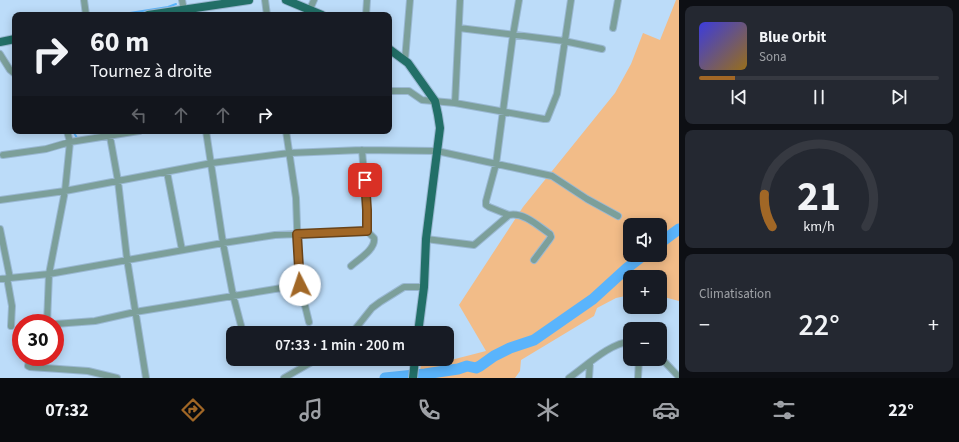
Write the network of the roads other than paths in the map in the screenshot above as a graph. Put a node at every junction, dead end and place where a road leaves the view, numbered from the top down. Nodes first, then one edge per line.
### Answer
1 (84, 0) edge
2 (182, 0) edge
3 (249, 0) edge
4 (265, 0) edge
5 (286, 0) edge
6 (314, 0) edge
7 (367, 0) edge
8 (410, 0) edge
9 (460, 0) edge
10 (520, 0) edge
11 (571, 0) edge
12 (618, 0) edge
13 (310, 9) junction
14 (86, 12) edge
15 (184, 12) edge
16 (189, 12) edge
17 (267, 12) edge
18 (316, 12) edge
19 (366, 12) edge
20 (459, 28) junction
21 (613, 28) dead end
22 (513, 35) junction
23 (12, 40) edge
24 (564, 41) junction
25 (0, 42) edge
26 (602, 49) dead end
27 (392, 51) edge
28 (0, 54) edge
29 (405, 60) junction
30 (12, 72) edge
31 (392, 91) edge
32 (435, 101) junction
33 (455, 103) junction
34 (503, 112) junction
35 (68, 134) edge
36 (105, 134) edge
37 (109, 134) edge
38 (207, 134) edge
39 (286, 134) edge
40 (70, 142) junction
41 (362, 150) junction
42 (437, 151) junction
43 (289, 153) junction
44 (3, 155) dead end
45 (212, 163) junction
46 (496, 164) junction
47 (167, 172) junction
48 (118, 181) junction
49 (65, 191) junction
50 (0, 200) edge
51 (509, 215) junction
52 (618, 216) dead end
53 (0, 229) edge
54 (367, 231) junction
55 (297, 234) junction
56 (426, 239) junction
57 (223, 243) junction
58 (182, 250) junction
59 (127, 259) junction
60 (534, 260) dead end
61 (352, 266) dead end
62 (49, 274) junction
63 (5, 278) edge
64 (300, 285) junction
65 (424, 287) junction
66 (233, 296) junction
67 (135, 312) junction
68 (47, 314) edge
69 (308, 322) dead end
70 (64, 323) edge
71 (11, 326) dead end
72 (241, 326) edge
73 (358, 326) edge
74 (419, 326) edge
75 (623, 342) edge
76 (590, 363) junction
77 (667, 364) edge
78 (28, 366) edge
79 (305, 366) edge
80 (414, 366) edge
81 (639, 366) edge
82 (679, 377) edge
83 (117, 378) edge
84 (146, 378) edge
85 (284, 378) edge
86 (413, 378) edge
87 (569, 378) edge
88 (589, 378) edge
89 (638, 378) edge

1 - 14 street
2 - 15 street
3 - 16 main road
4 - 17 street
5 - 13 main road
6 - 13 street
7 - 19 street
8 - 29 street
9 - 20 street
10 - 22 street
11 - 24 street
12 - 21 street
13 - 18 main road
20 - 22 street
20 - 33 street
22 - 24 street
22 - 34 street
23 - 25 main road
24 - 26 street
24 - 34 street
27 - 29 main road
28 - 30 street
29 - 32 main road
31 - 32 street
32 - 33 street
32 - 42 main road
33 - 34 street
34 - 46 street
35 - 40 street
36 - 40 street
37 - 48 street
38 - 45 street
39 - 43 street
40 - 44 street
40 - 49 street
41 - 42 street
41 - 43 street
41 - 54 street
42 - 46 street
42 - 56 main road
43 - 45 street
43 - 55 street
45 - 47 street
45 - 57 street
46 - 51 street
46 - 52 street
47 - 48 street
47 - 58 street
48 - 49 street
48 - 59 street
49 - 50 street
49 - 62 street
51 - 56 street
51 - 60 street
53 - 63 street
54 - 55 street
54 - 61 street
55 - 57 street
55 - 64 street
56 - 65 main road
57 - 58 street
57 - 66 street
58 - 59 street
59 - 62 street
59 - 67 street
62 - 63 street
62 - 68 street
63 - 71 street
64 - 66 street
64 - 69 street
65 - 73 street
65 - 74 main road
66 - 67 street
66 - 72 street
67 - 70 street
67 - 84 street
75 - 76 street
76 - 87 street
76 - 88 street
77 - 82 street
78 - 83 street
79 - 85 street
80 - 86 main road
81 - 89 street

